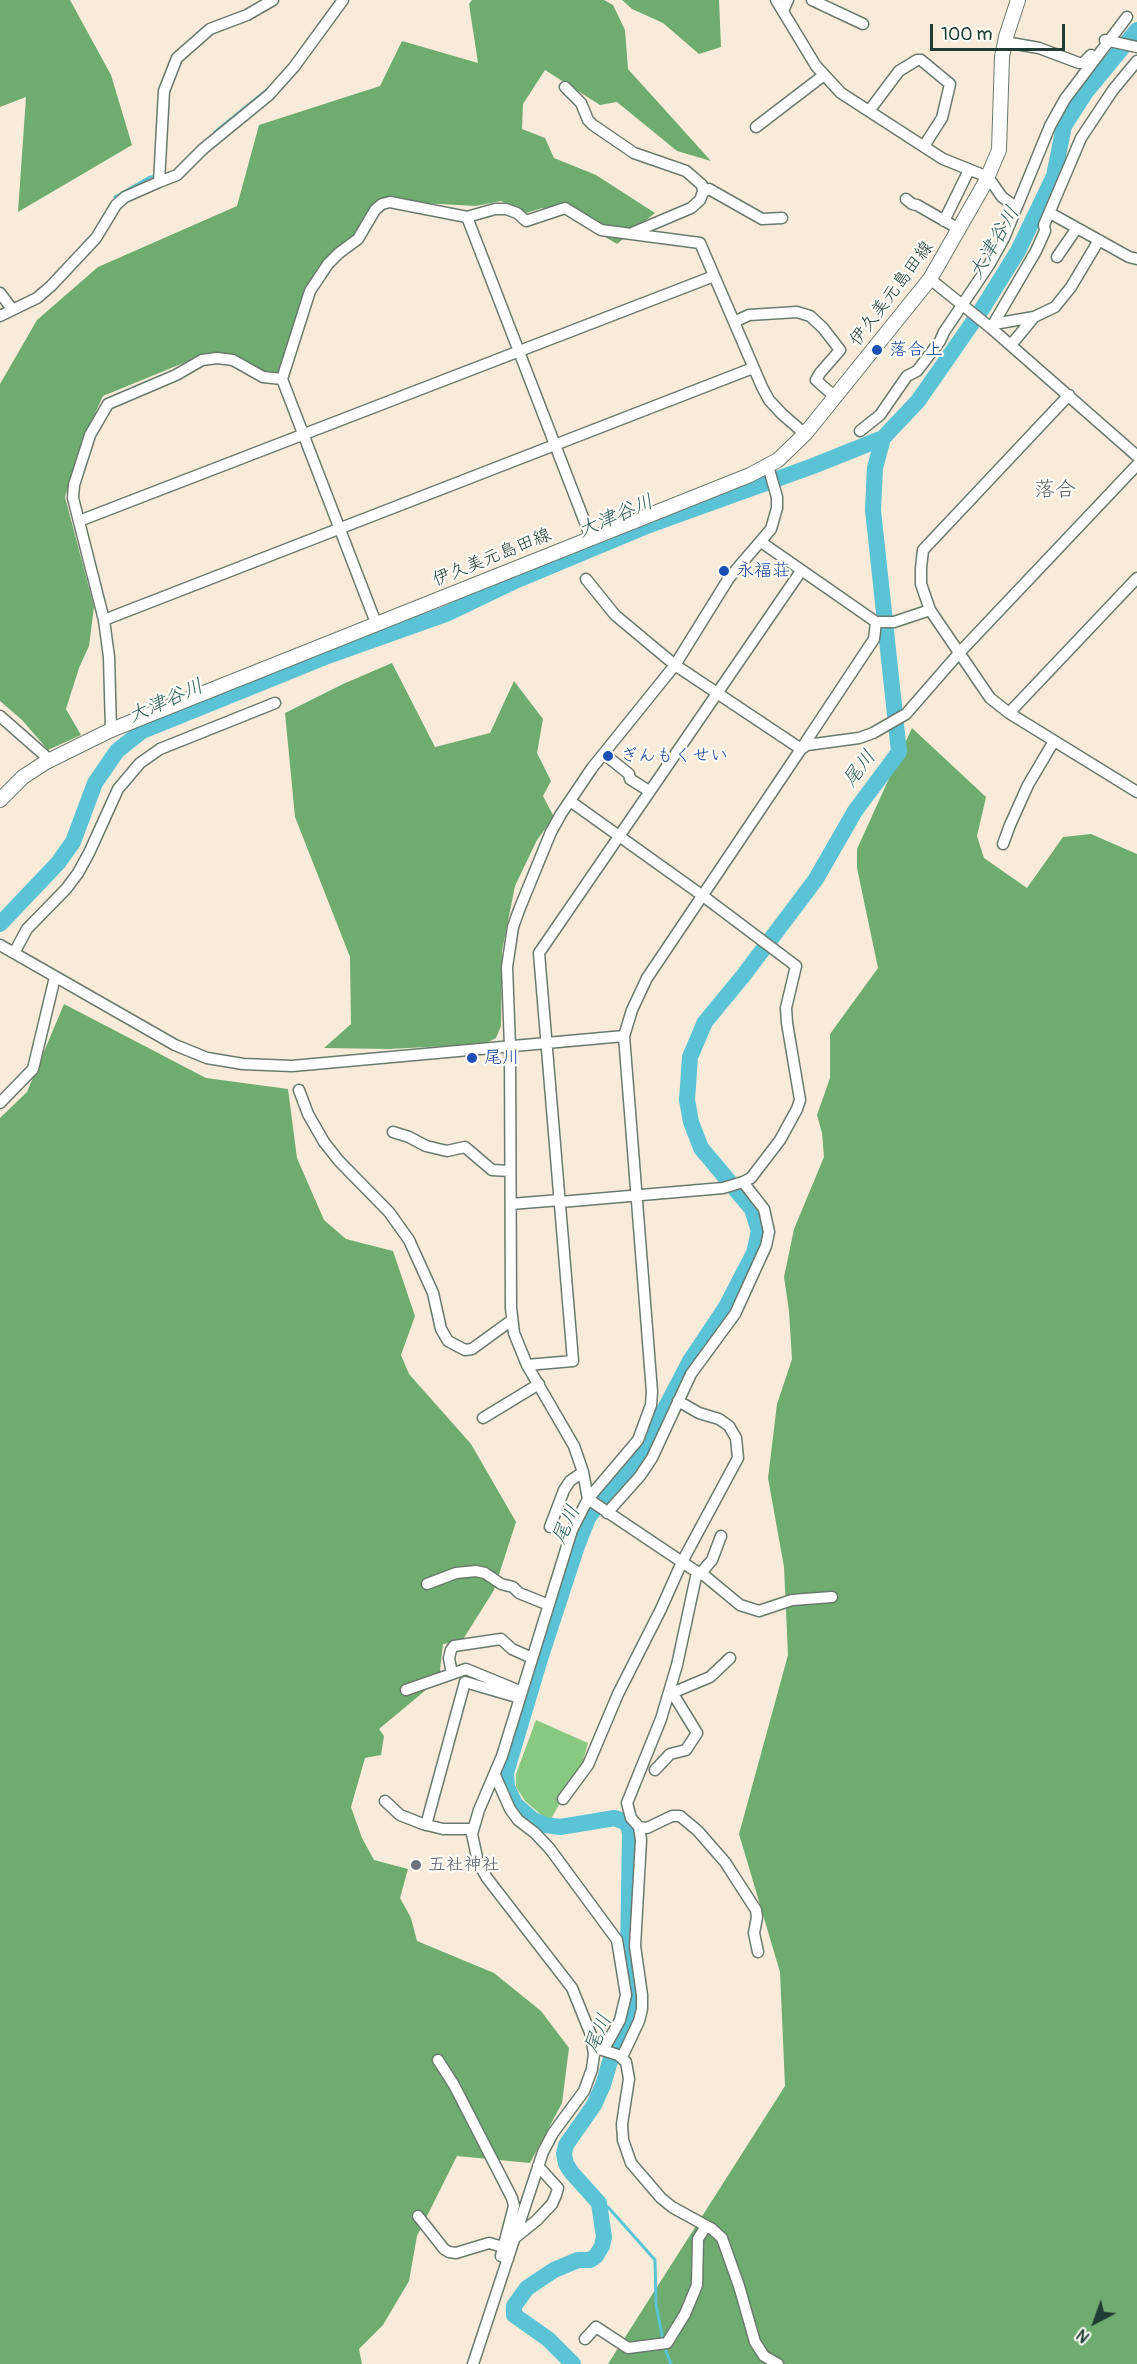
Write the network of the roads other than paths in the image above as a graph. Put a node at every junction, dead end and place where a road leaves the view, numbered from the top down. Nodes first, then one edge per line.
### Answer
1 (273, 0) edge
2 (343, 0) edge
3 (776, 0) edge
4 (788, 0) edge
5 (812, 0) edge
6 (1018, 0) edge
7 (783, 11) junction
8 (1126, 17) dead end
9 (863, 24) dead end
10 (1109, 40) junction
11 (1005, 42) junction
12 (1137, 47) edge
13 (1137, 61) edge
14 (824, 75) junction
15 (565, 87) dead end
16 (868, 111) junction
17 (756, 127) dead end
18 (924, 146) junction
19 (969, 170) junction
20 (988, 177) junction
21 (159, 182) junction
22 (703, 192) junction
23 (906, 199) dead end
24 (1016, 207) junction
25 (1050, 213) junction
26 (467, 217) junction
27 (782, 218) dead end
28 (944, 221) junction
29 (1077, 228) junction
30 (959, 229) junction
31 (630, 233) junction
32 (1099, 240) junction
33 (1056, 257) dead end
34 (1137, 259) edge
35 (714, 276) junction
36 (930, 279) junction
37 (0, 293) edge
38 (963, 304) junction
39 (12, 309) junction
40 (0, 316) edge
41 (1034, 317) junction
42 (734, 322) junction
43 (991, 326) junction
44 (1011, 345) junction
45 (519, 352) junction
46 (753, 368) junction
47 (282, 379) junction
48 (1069, 395) junction
49 (835, 397) junction
50 (860, 431) dead end
51 (304, 434) junction
52 (805, 434) junction
53 (555, 445) junction
54 (1137, 456) edge
55 (1137, 465) edge
56 (769, 470) junction
57 (79, 521) junction
58 (340, 529) junction
59 (591, 538) junction
60 (761, 542) junction
61 (801, 571) junction
62 (1137, 578) edge
63 (586, 579) dead end
64 (930, 610) junction
65 (104, 620) junction
66 (878, 622) junction
67 (376, 623) junction
68 (960, 652) junction
69 (675, 665) junction
70 (717, 692) junction
71 (275, 703) dead end
72 (1009, 713) junction
73 (0, 716) edge
74 (111, 730) junction
75 (1054, 741) junction
76 (801, 749) junction
77 (604, 754) junction
78 (50, 760) junction
79 (649, 791) junction
80 (1137, 792) edge
81 (0, 800) edge
82 (570, 801) junction
83 (618, 836) junction
84 (1003, 844) dead end
85 (703, 896) junction
86 (1, 945) edge
87 (14, 953) junction
88 (55, 977) junction
89 (624, 1036) junction
90 (547, 1044) junction
91 (510, 1047) junction
92 (299, 1090) dead end
93 (0, 1103) edge
94 (393, 1132) dead end
95 (510, 1171) junction
96 (742, 1183) junction
97 (636, 1195) junction
98 (560, 1201) junction
99 (510, 1204) junction
100 (512, 1320) junction
101 (527, 1365) junction
102 (539, 1384) junction
103 (678, 1401) junction
104 (483, 1418) dead end
105 (583, 1472) junction
106 (591, 1501) junction
107 (605, 1512) junction
108 (550, 1527) dead end
109 (721, 1536) dead end
110 (682, 1562) junction
111 (699, 1573) junction
112 (427, 1584) dead end
113 (832, 1598) dead end
114 (549, 1605) junction
115 (532, 1658) junction
116 (730, 1658) dead end
117 (452, 1674) junction
118 (406, 1690) dead end
119 (671, 1691) junction
120 (521, 1695) junction
121 (655, 1770) dead end
122 (495, 1775) junction
123 (563, 1799) dead end
124 (385, 1801) dead end
125 (426, 1825) junction
126 (639, 1827) junction
127 (473, 1829) junction
128 (758, 1952) dead end
129 (609, 2052) junction
130 (438, 2060) dead end
131 (538, 2166) junction
132 (418, 2216) dead end
133 (706, 2226) junction
134 (515, 2238) junction
135 (503, 2247) junction
136 (508, 2259) junction
137 (585, 2340) dead end
138 (473, 2364) edge
139 (778, 2364) edge

1 - 21 street
2 - 21 street
3 - 7 street
4 - 7 street
5 - 9 street
6 - 11 main road, 伊久美元島田線
7 - 14 street
8 - 10 street
10 - 11 street
10 - 12 street
10 - 24 street
11 - 20 main road, 伊久美元島田線
13 - 25 street
14 - 16 street
14 - 17 street
15 - 22 street
16 - 18 street
16 - 18 street
18 - 19 street
19 - 20 street
19 - 28 street
20 - 24 street
20 - 30 main road, 伊久美元島田線
21 - 39 street
22 - 27 street
22 - 31 street
23 - 28 street
24 - 38 street
25 - 29 street
25 - 43 street
26 - 31 street
26 - 45 street
26 - 47 street
28 - 30 street
29 - 32 street
29 - 33 street
30 - 36 main road, 伊久美元島田線
31 - 35 street
32 - 34 street
32 - 41 street
35 - 42 street
35 - 45 street
36 - 38 street
36 - 49 main road, 伊久美元島田線
37 - 39 street
38 - 43 street
38 - 50 street
39 - 40 street
41 - 43 street
41 - 44 street
42 - 46 street
42 - 49 street
43 - 44 street
44 - 48 street
45 - 51 street
45 - 53 street
46 - 52 street
46 - 53 street
47 - 51 street
47 - 57 street
48 - 54 street
48 - 64 street
49 - 52 main road, 伊久美元島田線
51 - 57 street
51 - 58 street
52 - 56 main road, 伊久美元島田線
53 - 58 street
53 - 59 street
55 - 68 street
56 - 59 main road, 伊久美元島田線
56 - 60 street
57 - 65 street
58 - 65 street
58 - 67 street
59 - 67 main road, 伊久美元島田線
60 - 61 street
60 - 69 street
61 - 66 street
61 - 70 street
62 - 72 street
63 - 69 street
64 - 66 street
64 - 68 street
65 - 74 street
66 - 76 street
67 - 74 main road, 伊久美元島田線
68 - 72 street
68 - 76 street
69 - 70 street
69 - 77 street
70 - 76 street
70 - 79 street
71 - 87 street
72 - 75 street
73 - 78 street
74 - 78 main road, 伊久美元島田線
75 - 80 street
75 - 84 street
76 - 85 street
77 - 79 street
77 - 82 street
78 - 81 main road, 伊久美元島田線
79 - 83 street
82 - 83 street
82 - 91 street
83 - 85 street
83 - 90 street
85 - 89 street
85 - 96 street
86 - 87 street
87 - 88 street
88 - 91 street
88 - 93 street
89 - 90 street
89 - 97 street
90 - 91 street
90 - 98 street
91 - 95 street
92 - 100 street
94 - 95 street
95 - 99 street
96 - 97 street
96 - 103 street
97 - 98 street
97 - 106 street
98 - 99 street
98 - 101 street
99 - 100 street
100 - 101 street
101 - 102 street
102 - 104 street
102 - 105 street
103 - 107 street
103 - 110 street
105 - 106 street
105 - 108 street
106 - 107 street
106 - 114 street
107 - 110 street
109 - 111 street
110 - 111 street
110 - 123 street
111 - 113 street
111 - 119 street
112 - 114 street
114 - 115 street
115 - 117 street
115 - 120 street
116 - 119 street
117 - 118 street
117 - 120 street
119 - 121 street
119 - 126 street
120 - 122 street
120 - 125 street
122 - 127 street
122 - 129 street
124 - 125 street
125 - 127 street
126 - 128 street
126 - 129 street
127 - 129 street
129 - 131 street
129 - 133 street
130 - 135 street
131 - 134 street
131 - 134 street
132 - 135 street
133 - 137 street
133 - 139 street
134 - 136 street
135 - 136 street
136 - 138 street

